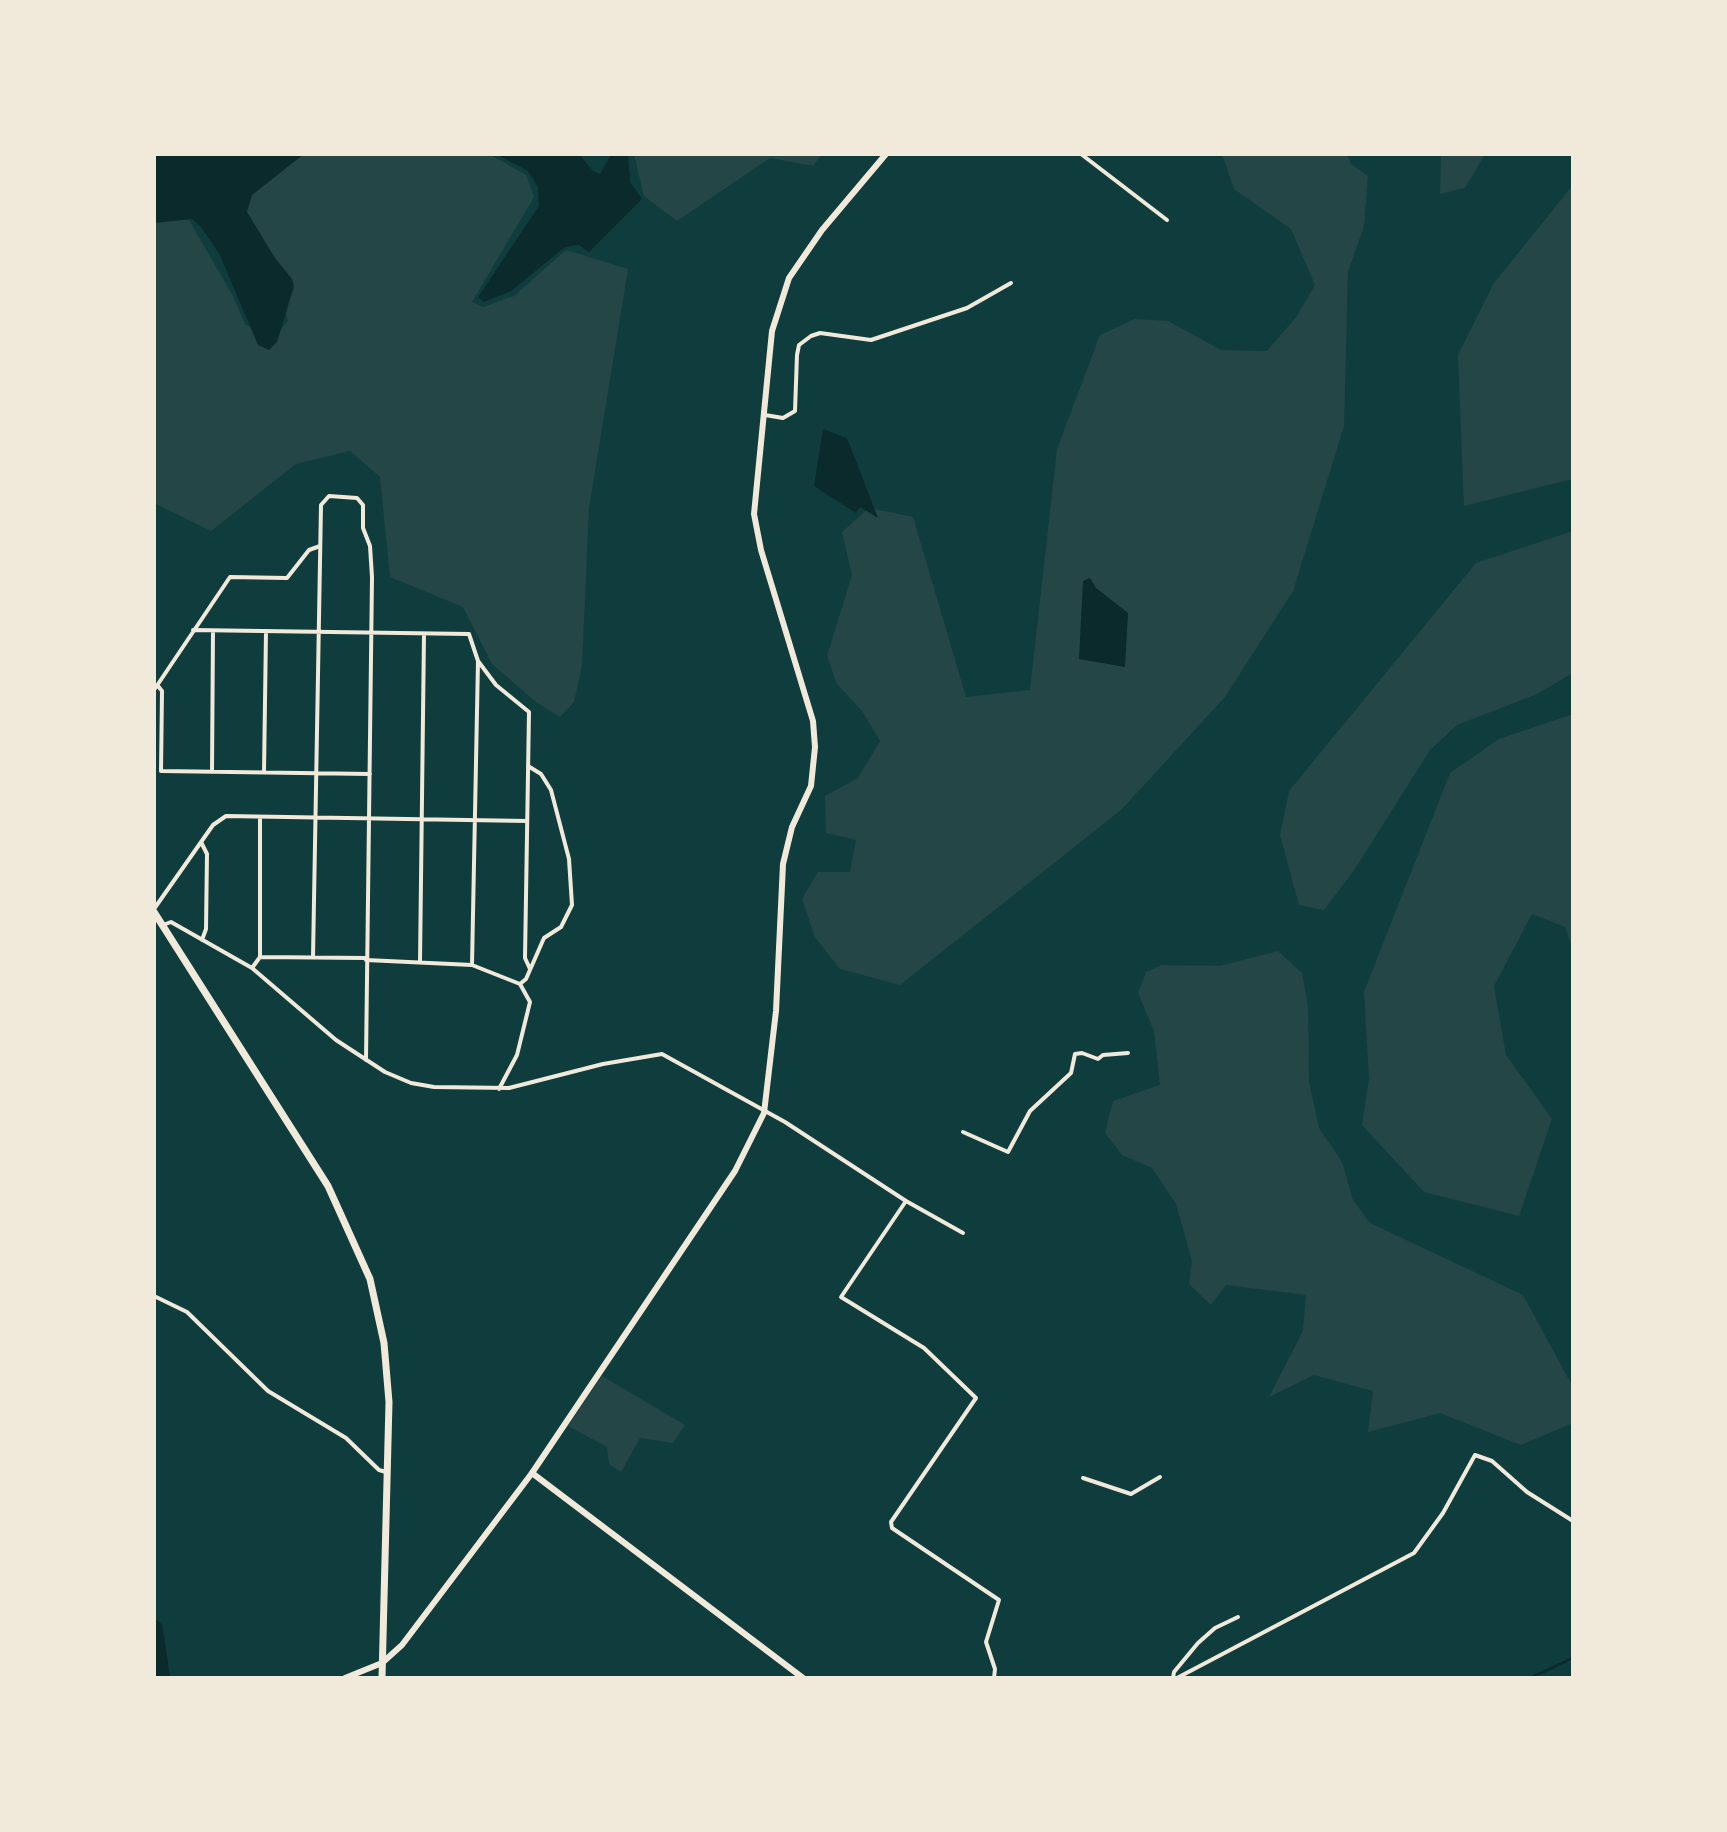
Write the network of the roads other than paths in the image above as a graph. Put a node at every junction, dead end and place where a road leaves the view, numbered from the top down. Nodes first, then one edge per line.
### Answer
1 (886, 154) edge
2 (1081, 154) edge
3 (1167, 220) dead end
4 (1011, 283) dead end
5 (765, 415) junction
6 (320, 546) junction
7 (193, 630) junction
8 (213, 630) junction
9 (266, 631) junction
10 (319, 632) junction
11 (371, 633) junction
12 (424, 634) junction
13 (478, 661) junction
14 (156, 688) edge
15 (528, 765) junction
16 (212, 772) junction
17 (264, 772) junction
18 (316, 773) junction
19 (370, 774) junction
20 (260, 817) junction
21 (315, 818) junction
22 (369, 819) junction
23 (422, 820) junction
24 (473, 820) junction
25 (527, 821) junction
26 (201, 842) junction
27 (154, 910) edge
28 (163, 925) junction
29 (202, 940) junction
30 (260, 957) junction
31 (313, 957) junction
32 (366, 959) junction
33 (420, 962) junction
34 (472, 965) junction
35 (252, 968) junction
36 (530, 969) junction
37 (520, 984) junction
38 (1128, 1053) dead end
39 (366, 1060) junction
40 (499, 1089) junction
41 (764, 1113) junction
42 (963, 1132) dead end
43 (906, 1201) junction
44 (963, 1233) dead end
45 (154, 1296) edge
46 (386, 1472) junction
47 (532, 1473) junction
48 (1160, 1477) dead end
49 (1083, 1478) dead end
50 (1573, 1521) edge
51 (1238, 1617) dead end
52 (382, 1663) junction
53 (345, 1678) edge
54 (382, 1678) edge
55 (803, 1678) edge
56 (994, 1678) edge
57 (1175, 1678) edge

1 - 5 main road
2 - 3 street
4 - 5 street
5 - 41 main road
6 - 7 street
6 - 10 street
6 - 11 street
7 - 8 street
7 - 14 street
8 - 9 street
8 - 16 street
9 - 10 street
9 - 17 street
10 - 11 street
10 - 18 street
11 - 12 street
11 - 19 street
12 - 13 street
12 - 23 street
13 - 15 street
13 - 24 street
14 - 16 street
15 - 25 street
15 - 36 street
16 - 17 street
17 - 18 street
18 - 19 street
18 - 21 street
19 - 22 street
20 - 21 street
20 - 26 street
20 - 30 street
21 - 22 street
21 - 31 street
22 - 23 street
22 - 32 street
23 - 24 street
23 - 33 street
24 - 25 street
24 - 34 street
25 - 36 street
26 - 27 street
26 - 29 street
27 - 28 highway
28 - 29 street
28 - 46 highway
29 - 35 street
30 - 31 street
30 - 35 street
31 - 32 street
32 - 33 street
32 - 39 street
33 - 34 street
34 - 37 street
35 - 39 street
36 - 37 street
37 - 40 street
38 - 42 street
39 - 40 street
40 - 41 street
41 - 43 street
41 - 47 main road
43 - 44 street
43 - 56 street
45 - 46 street
46 - 52 highway
47 - 52 main road
47 - 55 main road
48 - 49 street
50 - 57 street
51 - 57 street
52 - 53 main road
52 - 54 highway

